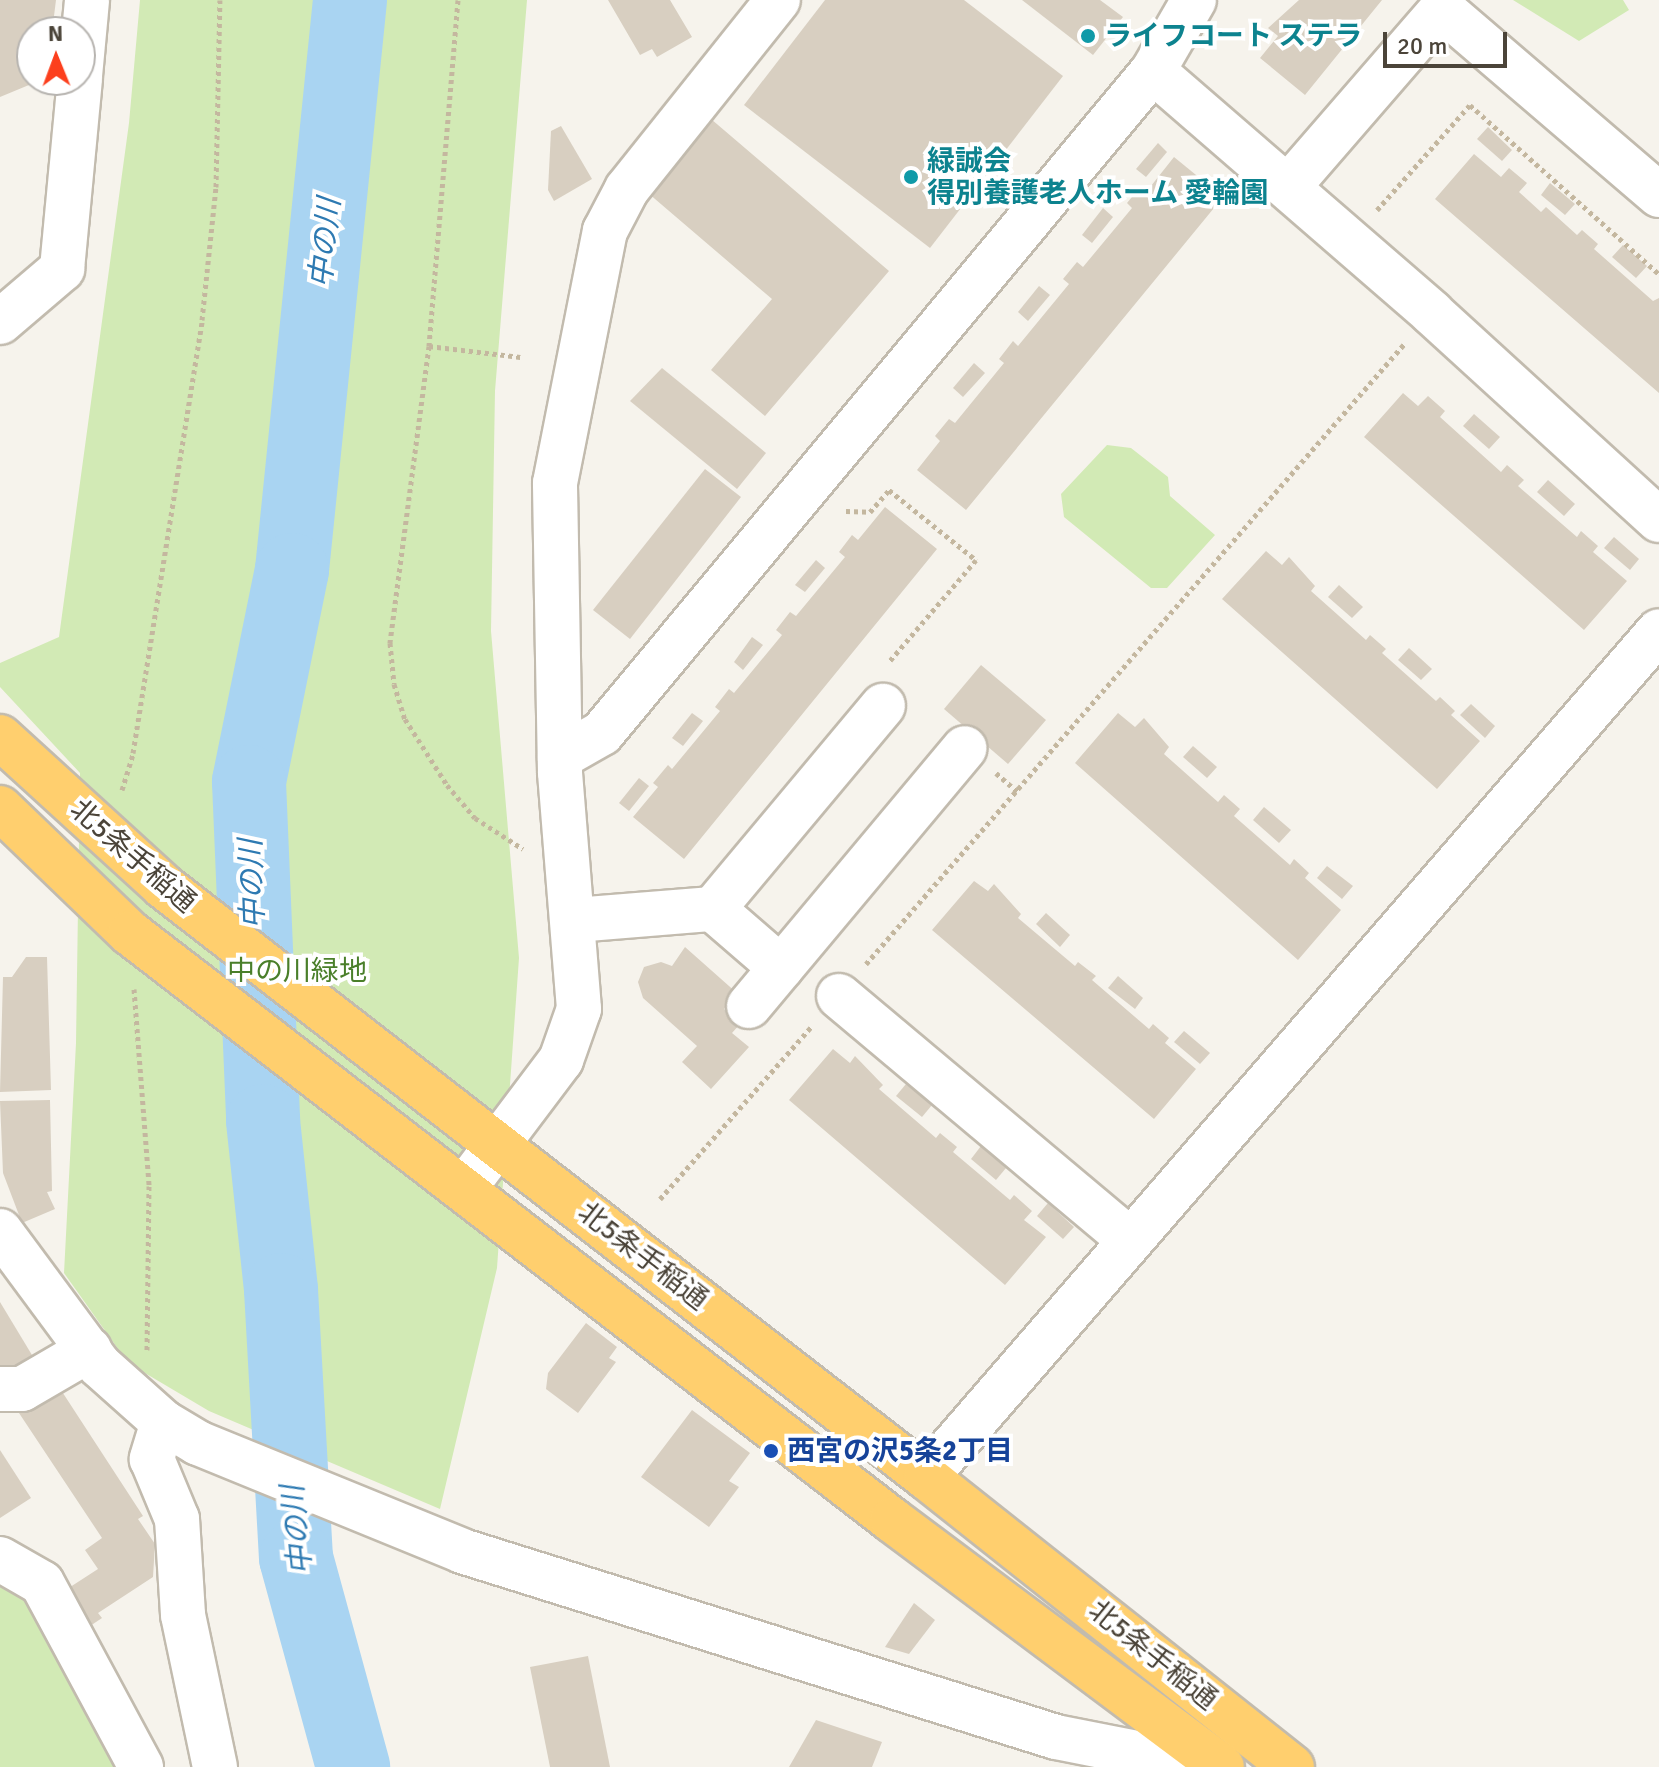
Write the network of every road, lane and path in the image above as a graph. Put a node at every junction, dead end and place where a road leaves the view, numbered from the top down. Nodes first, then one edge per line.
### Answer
1 (220, 0) edge
2 (458, 0) edge
3 (778, 0) edge
4 (1194, 0) edge
5 (1153, 71) junction
6 (78, 96) edge
7 (1288, 187) junction
8 (1659, 195) edge
9 (1349, 241) junction
10 (1659, 274) edge
11 (0, 322) edge
12 (1415, 332) dead end
13 (429, 346) junction
14 (520, 357) dead end
15 (846, 511) dead end
16 (1659, 520) edge
17 (1659, 631) edge
18 (880, 691) joint
19 (0, 737) edge
20 (965, 748) joint
21 (560, 757) junction
22 (1017, 791) junction
23 (121, 795) dead end
24 (0, 808) edge
25 (537, 859) dead end
26 (713, 909) junction
27 (575, 920) junction
28 (132, 954) junction
29 (781, 968) junction
30 (839, 996) junction
31 (749, 1006) dead end
32 (499, 1144) junction
33 (466, 1186) junction
34 (660, 1199) dead end
35 (0, 1231) edge
36 (1130, 1240) junction
37 (89, 1350) junction
38 (147, 1357) dead end
39 (0, 1389) edge
40 (180, 1432) junction
41 (926, 1477) junction
42 (0, 1559) edge
43 (141, 1767) edge
44 (215, 1767) edge
45 (1207, 1767) edge
46 (1222, 1767) edge
47 (1292, 1767) edge

1 - 23 path
2 - 13 path
3 - 21 street
4 - 5 street
5 - 7 street
5 - 21 street
6 - 11 street
7 - 8 street
7 - 9 street
9 - 10 path
9 - 16 street
12 - 22 path
13 - 14 path
13 - 25 path
15 - 18 path
17 - 36 street
18 - 26 street
19 - 32 highway, 北5条手稲通
20 - 22 path
20 - 29 street
21 - 27 street
22 - 30 path
24 - 28 highway, 北5条手稲通
26 - 27 street
26 - 29 street
27 - 32 street
28 - 33 highway, 北5条手稲通
28 - 38 path
29 - 31 street
30 - 34 path
30 - 36 street
32 - 33 street
32 - 41 highway, 北5条手稲通
33 - 46 highway, 北5条手稲通
35 - 37 street
36 - 41 street
37 - 39 street
37 - 40 street
40 - 44 street
40 - 45 street
41 - 47 highway, 北5条手稲通
42 - 43 street

